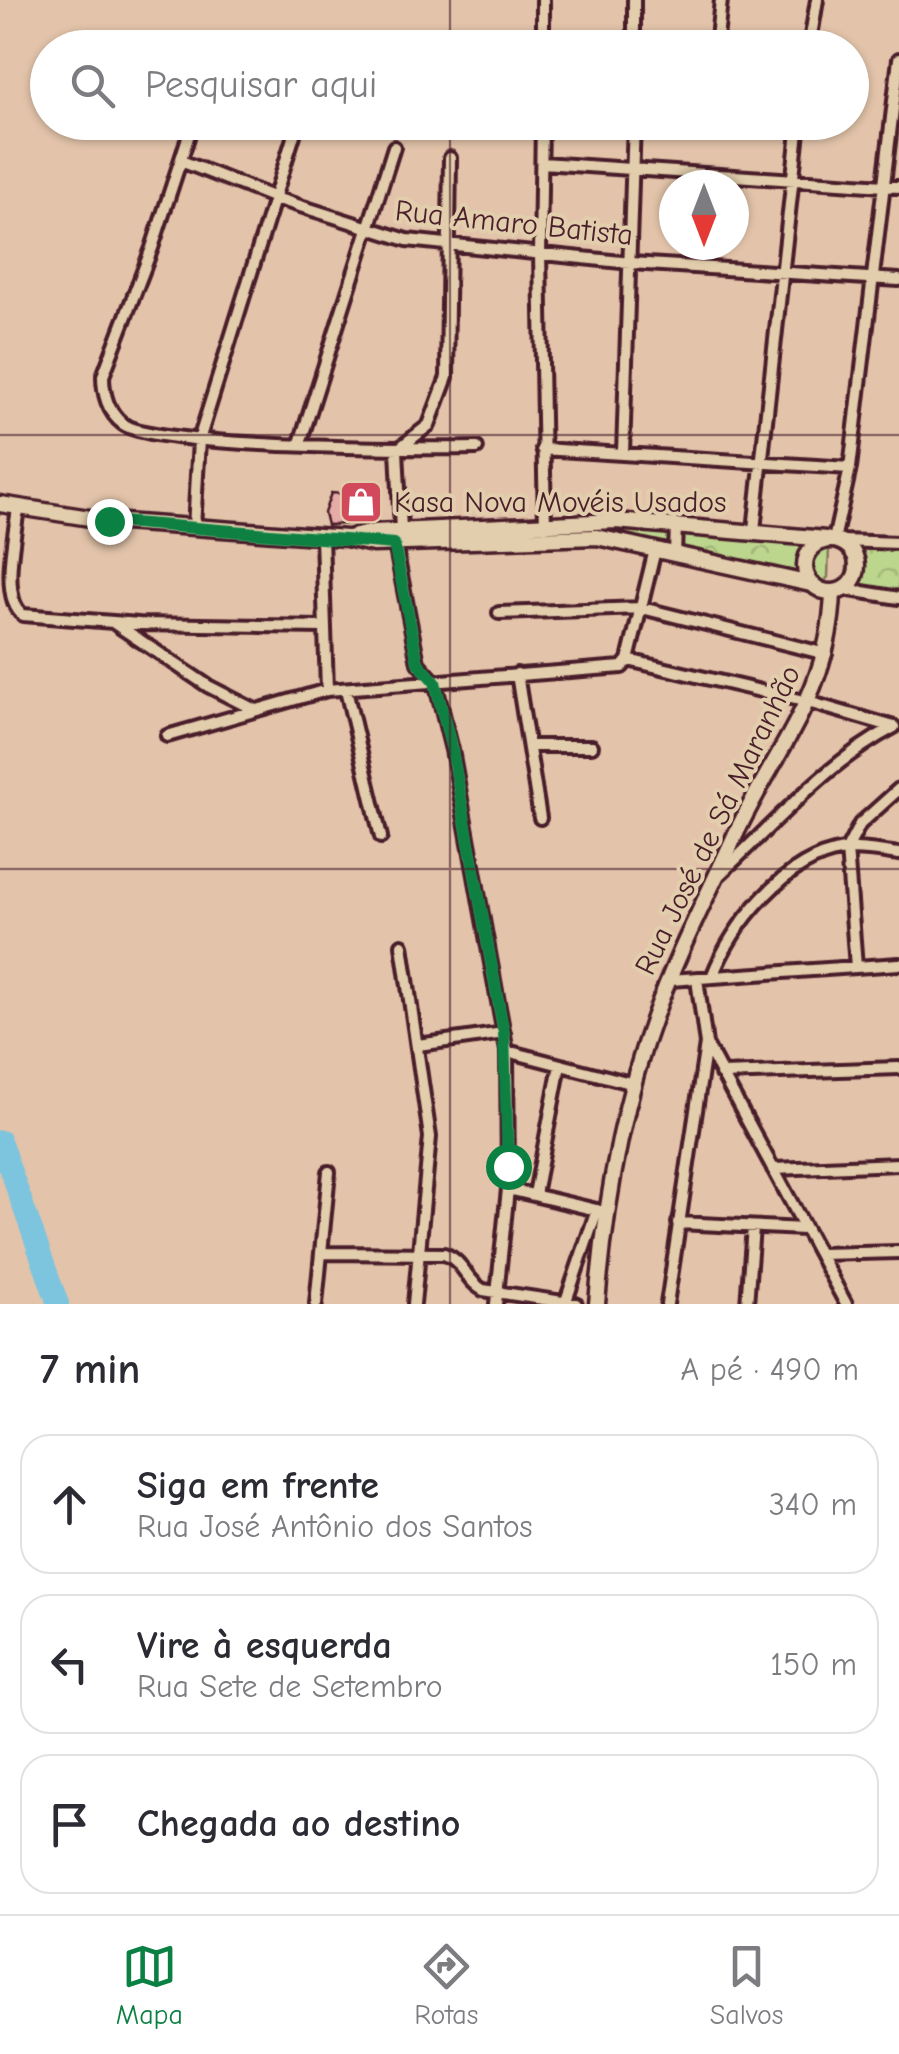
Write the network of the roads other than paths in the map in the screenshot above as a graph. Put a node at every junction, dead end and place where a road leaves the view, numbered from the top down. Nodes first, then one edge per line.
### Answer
1 (543, 0) edge
2 (634, 0) edge
3 (720, 0) edge
4 (817, 0) edge
5 (543, 30) edge
6 (634, 30) edge
7 (718, 30) edge
8 (812, 30) edge
9 (899, 59) edge
10 (896, 104) edge
11 (187, 140) edge
12 (293, 140) edge
13 (542, 140) edge
14 (634, 140) edge
15 (797, 140) edge
16 (394, 148) dead end
17 (450, 158) dead end
18 (180, 160) junction
19 (542, 163) junction
20 (633, 170) junction
21 (794, 180) junction
22 (884, 186) junction
23 (899, 187) edge
24 (275, 198) junction
25 (370, 231) junction
26 (450, 247) junction
27 (540, 254) junction
28 (631, 263) junction
29 (782, 272) junction
30 (874, 278) junction
31 (899, 280) edge
32 (199, 440) junction
33 (300, 443) junction
34 (477, 448) dead end
35 (542, 448) junction
36 (397, 450) junction
37 (623, 453) junction
38 (760, 462) junction
39 (850, 468) junction
40 (0, 504) edge
41 (18, 508) junction
42 (588, 520) junction
43 (676, 524) junction
44 (194, 528) junction
45 (754, 530) junction
46 (546, 531) junction
47 (322, 537) junction
48 (398, 537) junction
49 (588, 537) junction
50 (834, 540) junction
51 (899, 543) edge
52 (655, 550) junction
53 (675, 555) junction
54 (811, 584) junction
55 (838, 591) junction
56 (899, 598) edge
57 (642, 608) junction
58 (499, 613) dead end
59 (114, 623) junction
60 (324, 626) junction
61 (827, 654) junction
62 (628, 660) junction
63 (517, 674) junction
64 (435, 682) junction
65 (327, 690) junction
66 (346, 690) junction
67 (808, 702) junction
68 (254, 709) junction
69 (896, 726) edge
70 (167, 736) dead end
71 (529, 746) junction
72 (592, 746) dead end
73 (899, 788) edge
74 (540, 818) dead end
75 (382, 837) dead end
76 (847, 849) junction
77 (899, 854) edge
78 (716, 878) junction
79 (402, 945) dead end
80 (899, 964) edge
81 (856, 967) junction
82 (712, 977) junction
83 (697, 978) junction
84 (670, 980) junction
85 (504, 1033) junction
86 (706, 1044) junction
87 (418, 1045) junction
88 (507, 1051) junction
89 (560, 1065) junction
90 (899, 1068) edge
91 (721, 1074) junction
92 (634, 1084) junction
93 (899, 1164) edge
94 (773, 1169) junction
95 (328, 1172) dead end
96 (508, 1189) junction
97 (535, 1194) junction
98 (601, 1211) junction
99 (678, 1223) junction
100 (752, 1227) junction
101 (804, 1229) junction
102 (419, 1251) junction
103 (899, 1252) edge
104 (322, 1253) junction
105 (820, 1254) junction
106 (498, 1291) junction
107 (569, 1303) edge
108 (316, 1304) edge
109 (414, 1304) edge
110 (496, 1304) edge
111 (597, 1304) edge
112 (667, 1304) edge
113 (747, 1304) edge
114 (846, 1304) edge

1 - 5 street
2 - 6 street
3 - 7 street
4 - 8 street
9 - 10 street
10 - 22 street
11 - 18 street
12 - 24 street
13 - 19 street
14 - 20 street
15 - 21 street
16 - 25 street
17 - 26 street
18 - 24 street, Rua Amaro Batista
18 - 32 street
19 - 20 street
19 - 27 street
20 - 21 street
20 - 28 street
21 - 22 street
21 - 29 street
22 - 23 street
22 - 30 street
24 - 25 street, Rua Amaro Batista
24 - 32 street
25 - 26 street, Rua Amaro Batista
25 - 33 street
26 - 27 street, Rua Amaro Batista
26 - 36 street
27 - 28 street, Rua Amaro Batista
27 - 35 street
28 - 29 street, Rua Amaro Batista
28 - 37 street
29 - 30 street, Rua Amaro Batista
29 - 38 street
30 - 31 street, Rua Amaro Batista
30 - 39 street
32 - 33 street
32 - 44 street
33 - 36 street
34 - 36 street
35 - 37 street
35 - 46 street
36 - 48 street
37 - 38 street
38 - 39 street
38 - 45 street
39 - 50 street
40 - 41 street
41 - 44 street
41 - 59 street
42 - 43 street
42 - 46 street
42 - 49 street
43 - 45 street
43 - 53 street
44 - 47 street
45 - 50 street
46 - 48 street
46 - 49 street
47 - 48 street
47 - 60 street
48 - 64 street
49 - 52 street
50 - 51 street
50 - 54 street
50 - 55 street
52 - 53 street
52 - 57 street
53 - 54 street
54 - 55 street
55 - 56 street
55 - 61 street, Rua José de Sá Maranhão
57 - 58 street
57 - 61 street
57 - 62 street
59 - 60 street
59 - 68 street
60 - 65 street
61 - 67 street, Rua José de Sá Maranhão
62 - 63 street
62 - 67 street
63 - 64 street
63 - 71 street
64 - 66 street
64 - 85 street
65 - 66 street
65 - 68 street
66 - 75 street
67 - 69 street
67 - 78 street, Rua José de Sá Maranhão
68 - 70 street
69 - 78 street
71 - 72 street
71 - 74 street
73 - 76 street
76 - 77 street
76 - 81 street
76 - 82 street
78 - 84 street, Rua José de Sá Maranhão
79 - 87 street
80 - 81 street
81 - 82 street
82 - 83 street
83 - 84 street
83 - 86 street
84 - 92 street, Rua José de Sá Maranhão
85 - 87 street
85 - 88 street
86 - 91 street
86 - 99 street
87 - 102 street
88 - 89 street
88 - 96 street
89 - 92 street
89 - 97 street
90 - 91 street
91 - 94 street
92 - 98 street, Rua José de Sá Maranhão
93 - 94 street
94 - 101 street
95 - 104 street
96 - 97 street
96 - 106 street
97 - 98 street
98 - 107 street
98 - 111 street, Rua José de Sá Maranhão
99 - 100 street
99 - 112 street
100 - 101 street
100 - 113 street
101 - 105 street
102 - 104 street
102 - 106 street
102 - 109 street
103 - 105 street
104 - 108 street
105 - 114 street
106 - 107 street
106 - 110 street

